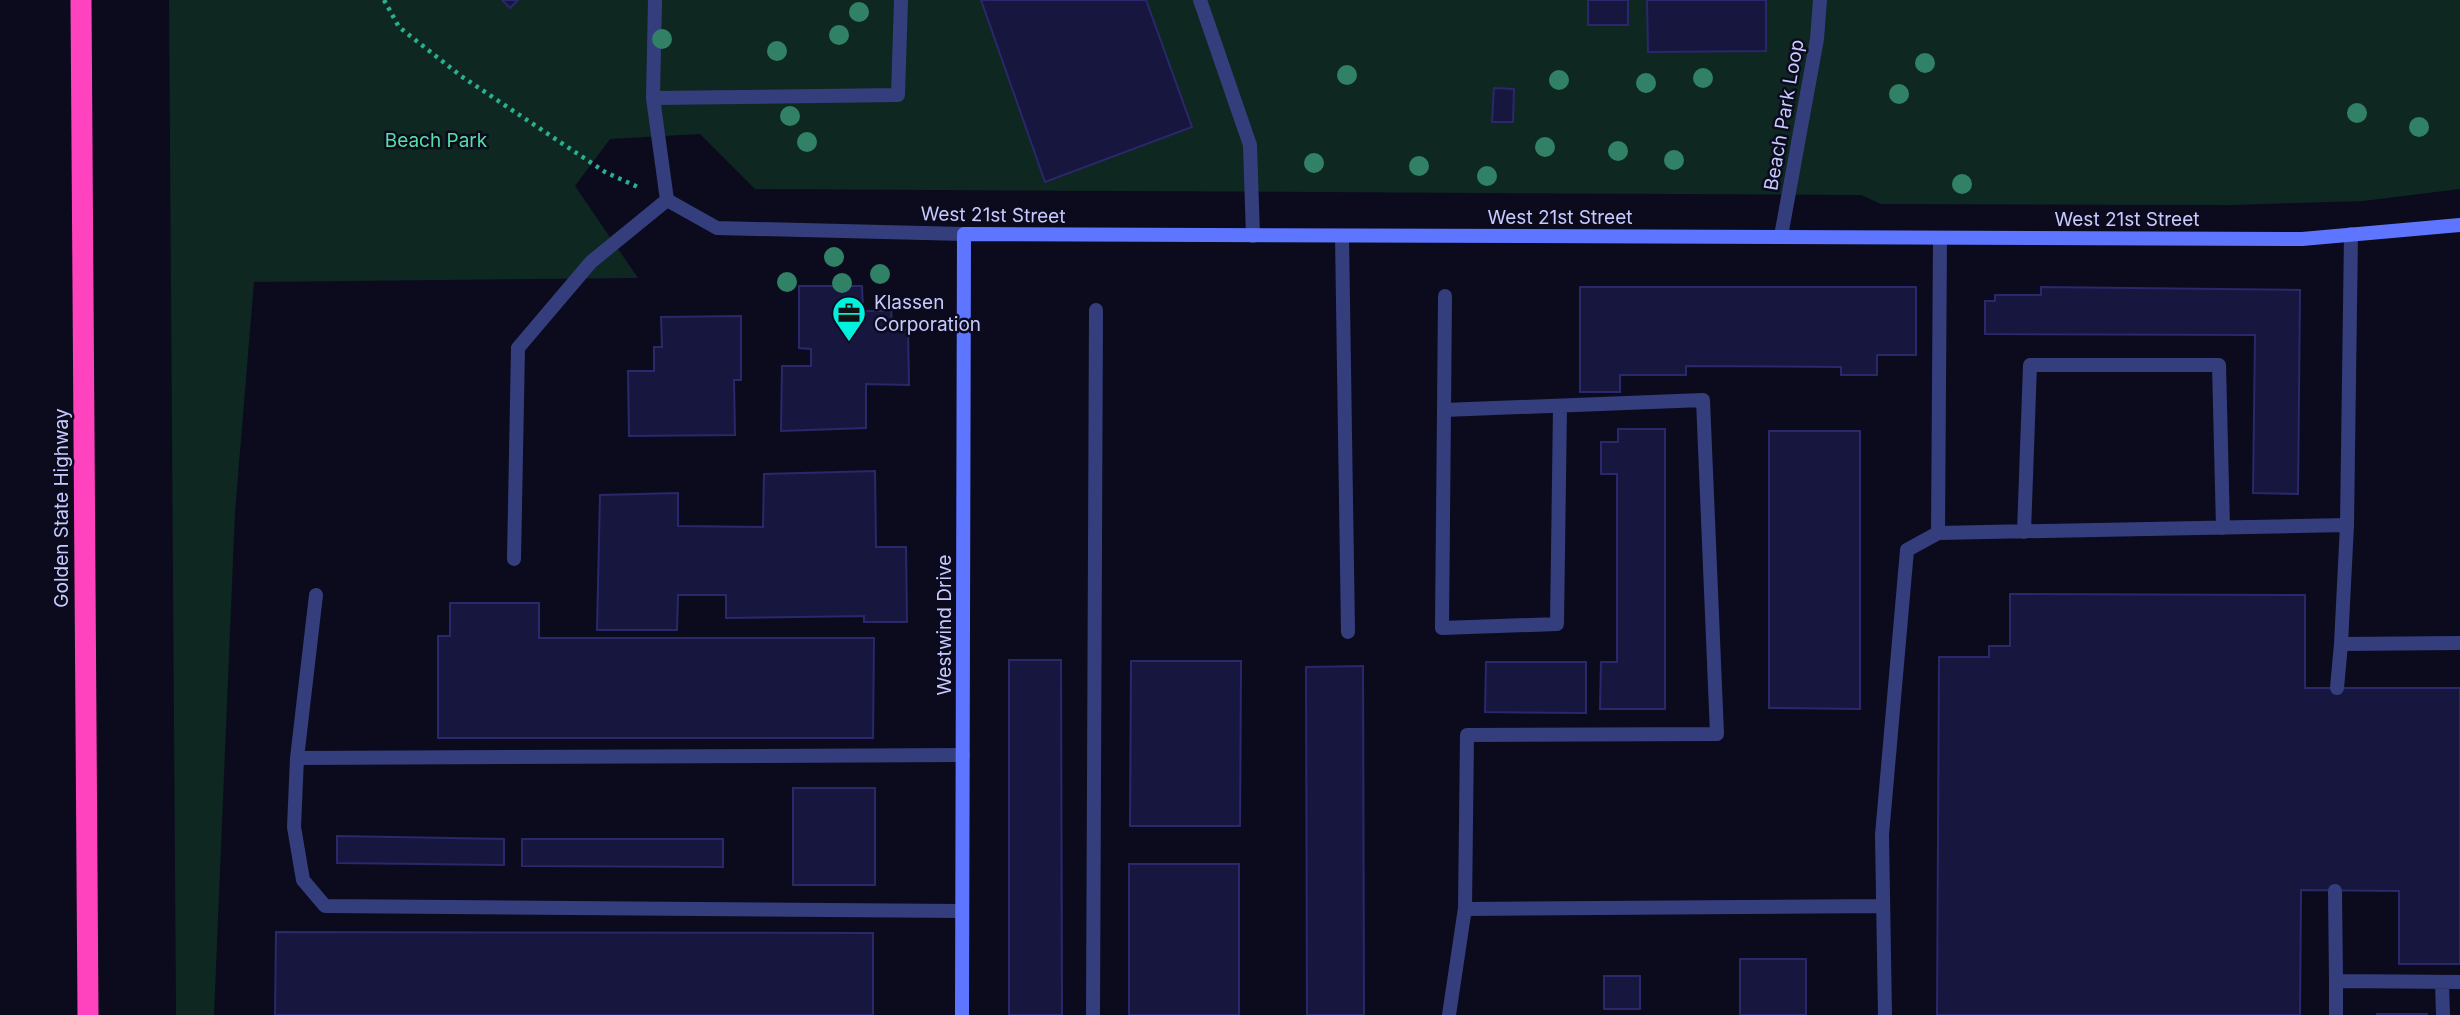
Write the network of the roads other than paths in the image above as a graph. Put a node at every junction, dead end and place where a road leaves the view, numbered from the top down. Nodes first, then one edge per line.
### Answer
1 (81, 0) edge
2 (655, 0) edge
3 (901, 0) edge
4 (1200, 0) edge
5 (1821, 0) edge
6 (653, 98) junction
7 (667, 200) junction
8 (2460, 225) edge
9 (964, 234) junction
10 (2351, 234) junction
11 (1253, 236) junction
12 (1342, 236) junction
13 (1781, 236) junction
14 (1940, 238) junction
15 (1445, 296) dead end
16 (1096, 310) dead end
17 (1560, 406) junction
18 (1444, 410) junction
19 (2347, 526) junction
20 (2223, 528) junction
21 (2024, 531) junction
22 (1938, 533) junction
23 (514, 559) dead end
24 (316, 595) dead end
25 (1348, 632) dead end
26 (2460, 643) edge
27 (2341, 644) junction
28 (2337, 688) dead end
29 (963, 755) junction
30 (297, 758) junction
31 (2335, 891) dead end
32 (1883, 906) junction
33 (1465, 908) junction
34 (962, 911) junction
35 (2336, 981) junction
36 (2442, 982) junction
37 (2460, 982) edge
38 (88, 1015) edge
39 (962, 1015) edge
40 (1093, 1015) edge
41 (1448, 1015) edge
42 (1885, 1015) edge
43 (2336, 1015) edge
44 (2442, 1015) edge

1 - 38 highway, Golden State Highway
2 - 6 street
3 - 6 street
4 - 11 street
5 - 13 street, Beach Park Loop
6 - 7 street
7 - 9 street, West 21st Street
7 - 23 street
8 - 10 street, West 21st Street
9 - 11 street, West 21st Street
9 - 29 street, Westwind Drive
10 - 14 street, West 21st Street
10 - 19 street
11 - 12 street, West 21st Street
12 - 13 street, West 21st Street
12 - 25 street
13 - 14 street, West 21st Street
14 - 22 street
15 - 18 street
16 - 40 street
17 - 18 street
17 - 18 street
17 - 33 street
19 - 20 street
19 - 27 street
20 - 21 street
20 - 21 street
21 - 22 street
22 - 32 street
24 - 30 street
26 - 27 street
27 - 28 street
29 - 30 street
29 - 34 street, Westwind Drive
30 - 34 street
31 - 35 street
32 - 33 street
32 - 42 street
33 - 41 street
34 - 39 street, Westwind Drive
35 - 36 street
35 - 43 street
36 - 37 street
36 - 44 street

